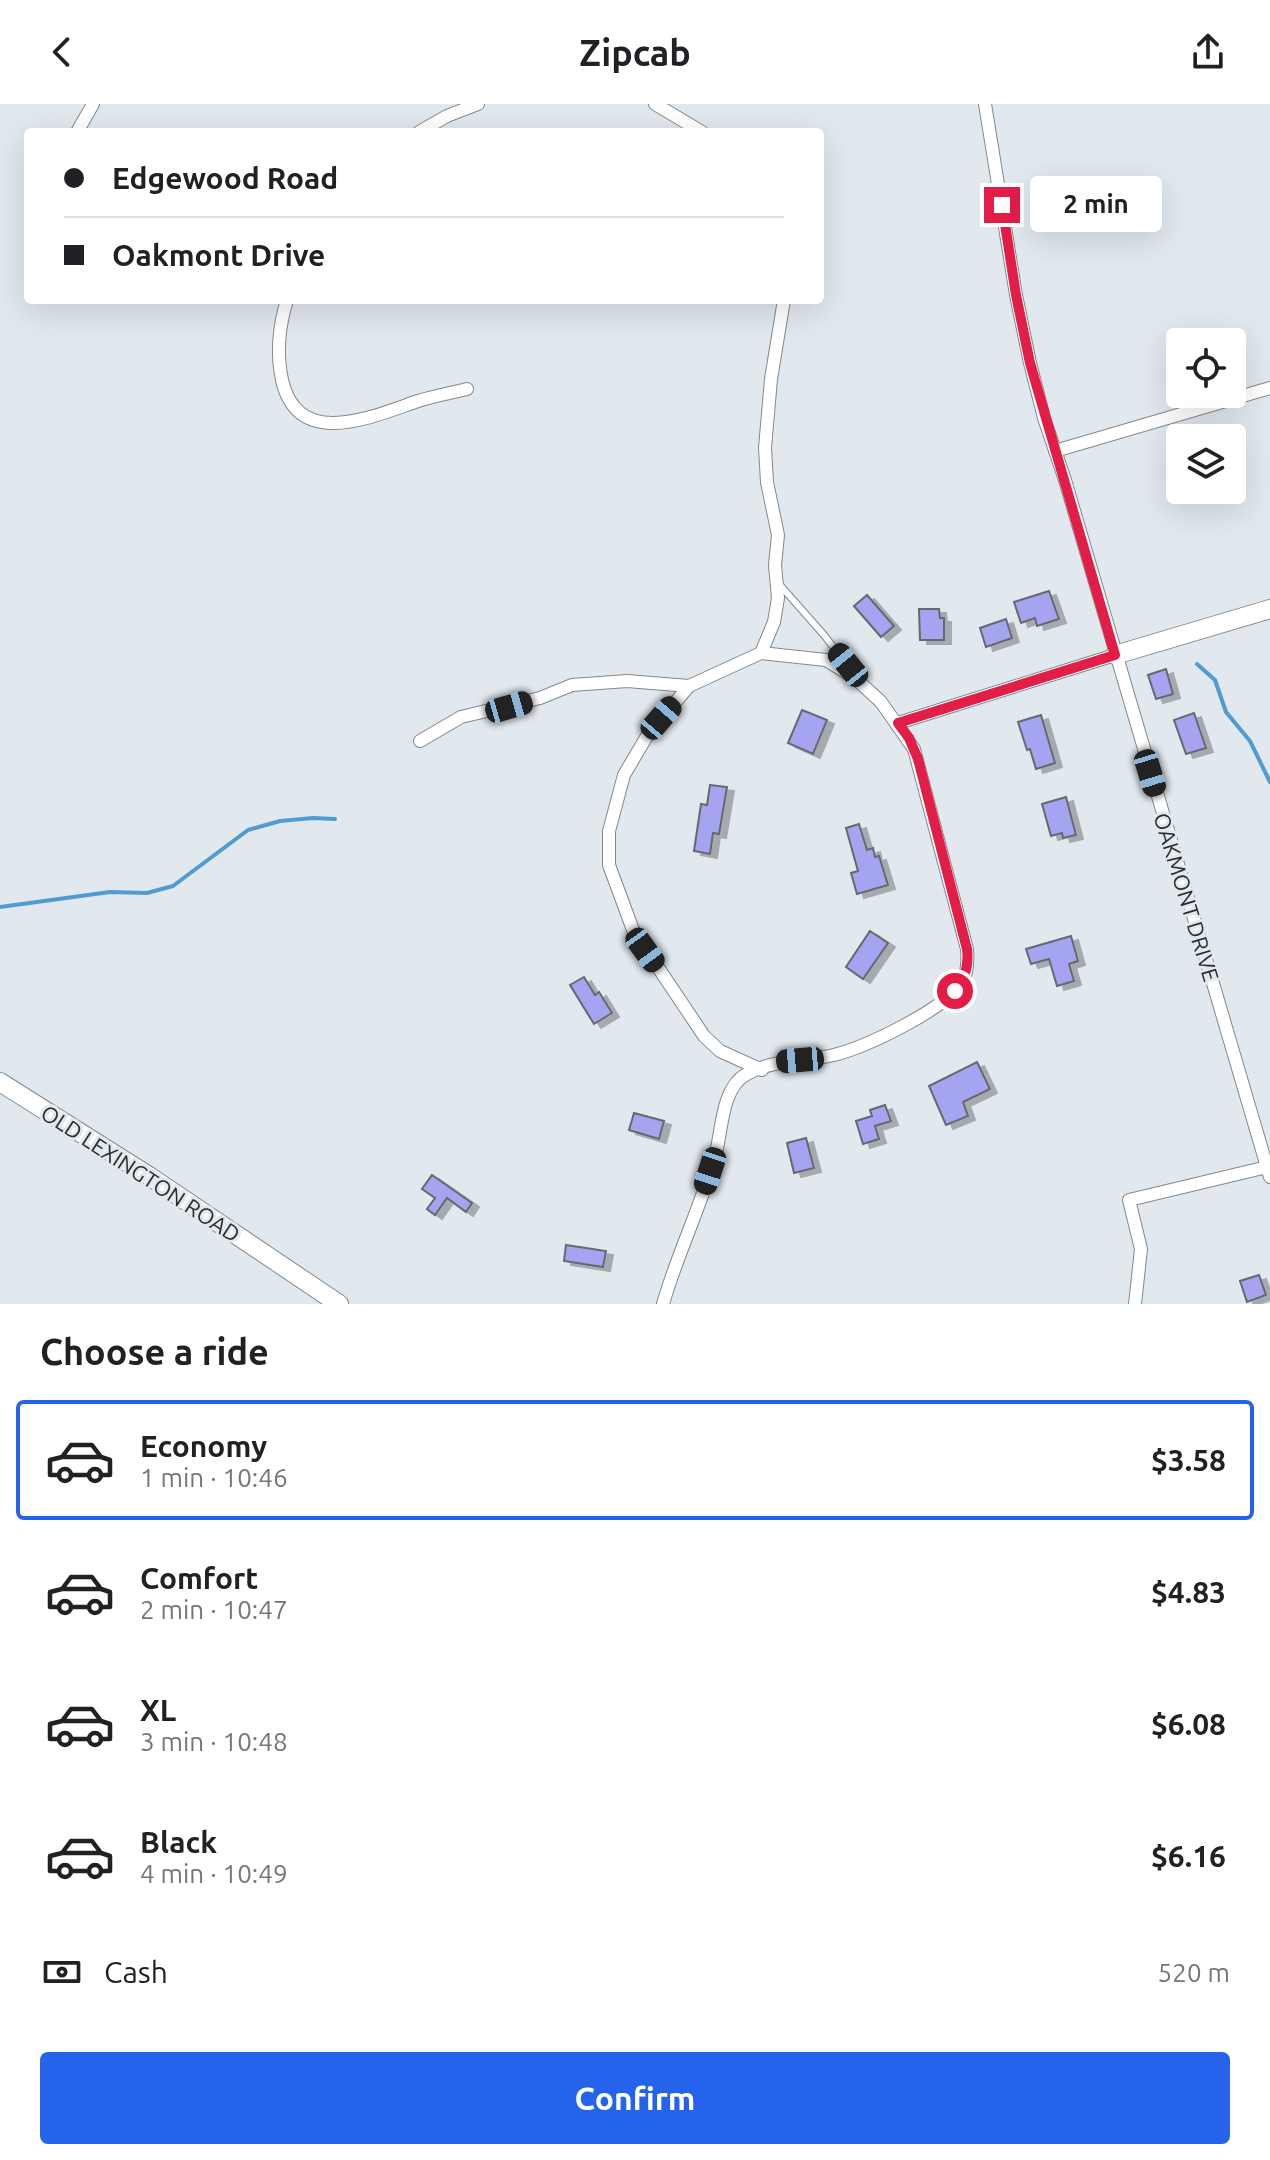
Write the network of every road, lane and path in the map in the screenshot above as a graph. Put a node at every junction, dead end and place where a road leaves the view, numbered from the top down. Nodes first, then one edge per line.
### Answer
1 (93, 104) edge
2 (478, 104) edge
3 (655, 104) edge
4 (985, 104) edge
5 (79, 128) edge
6 (426, 128) edge
7 (695, 128) edge
8 (286, 304) edge
9 (783, 304) edge
10 (1270, 388) edge
11 (467, 389) dead end
12 (1055, 451) junction
13 (776, 582) junction
14 (1270, 609) edge
15 (761, 653) junction
16 (1115, 655) junction
17 (859, 681) junction
18 (689, 686) junction
19 (898, 723) junction
20 (420, 741) dead end
21 (762, 1070) junction
22 (0, 1082) edge
23 (1268, 1172) edge
24 (339, 1304) edge
25 (663, 1304) edge
26 (1135, 1304) edge

1 - 5 street
2 - 6 street
3 - 7 street
4 - 12 street, OAKMONT DRIVE
8 - 11 street
9 - 13 street
10 - 12 street
12 - 16 street, OAKMONT DRIVE
13 - 15 street
13 - 17 lane
14 - 16 main road
15 - 17 street
15 - 18 street
16 - 19 street
16 - 23 street, OAKMONT DRIVE
17 - 19 street
18 - 20 street
18 - 21 street
19 - 21 street
21 - 25 street
22 - 24 main road, OLD LEXINGTON ROAD
23 - 26 street

